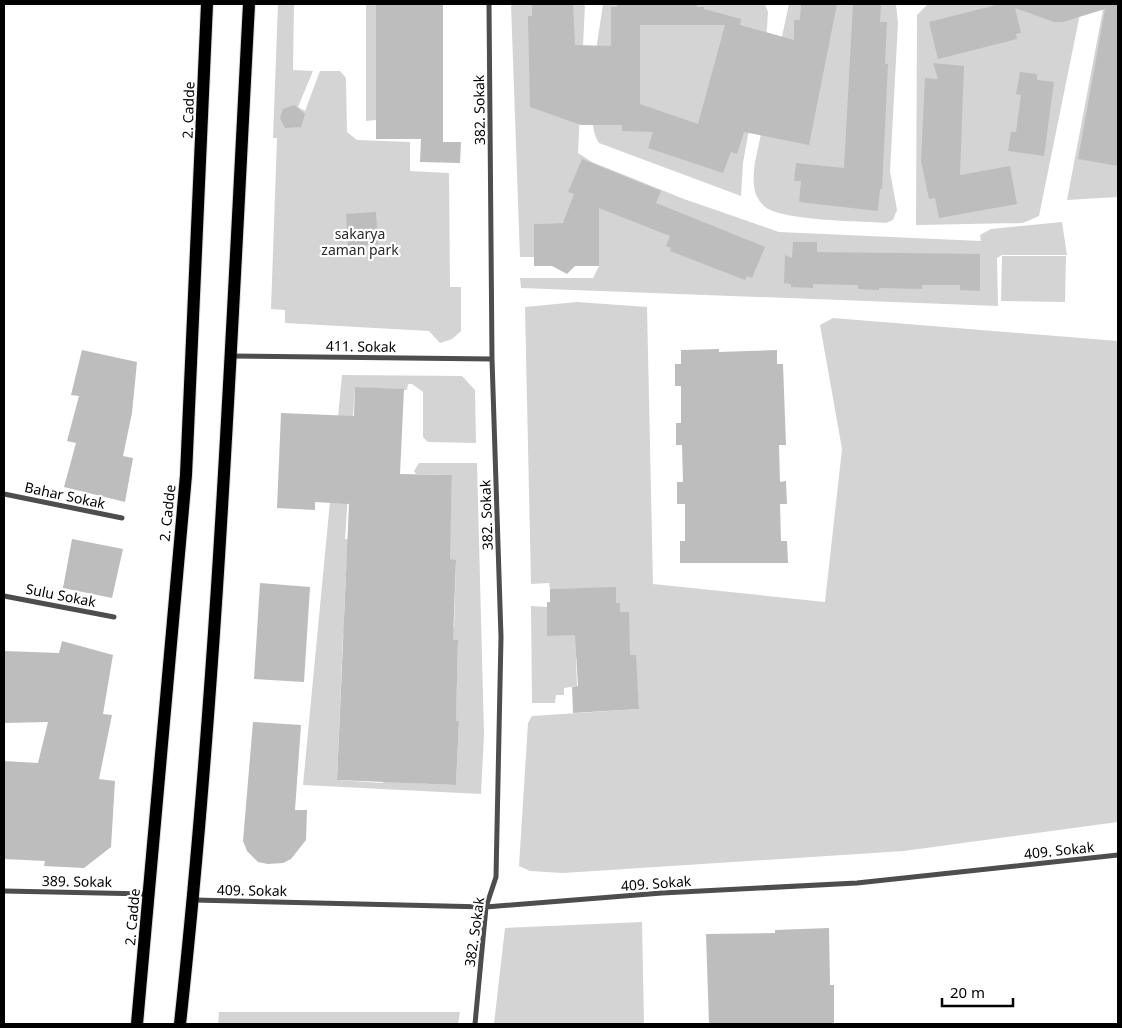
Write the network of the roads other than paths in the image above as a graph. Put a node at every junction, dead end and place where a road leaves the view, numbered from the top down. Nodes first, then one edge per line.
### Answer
1 (207, 4) edge
2 (248, 4) edge
3 (489, 4) edge
4 (230, 356) junction
5 (492, 359) junction
6 (4, 494) edge
7 (122, 518) dead end
8 (4, 596) edge
9 (114, 617) dead end
10 (1118, 855) edge
11 (4, 891) edge
12 (149, 894) junction
13 (194, 900) junction
14 (486, 907) junction
15 (137, 1024) edge
16 (180, 1024) edge
17 (475, 1024) edge

1 - 12 main road, 2. Cadde
2 - 4 main road
3 - 5 street, 382. Sokak
4 - 5 street, 411. Sokak
4 - 13 main road
5 - 14 street, 382. Sokak
6 - 7 street, Bahar Sokak
8 - 9 street, Sulu Sokak
10 - 14 street, 409. Sokak
11 - 12 street, 389. Sokak
12 - 15 main road, 2. Cadde
13 - 14 street, 409. Sokak
13 - 16 main road
14 - 17 street, 382. Sokak

